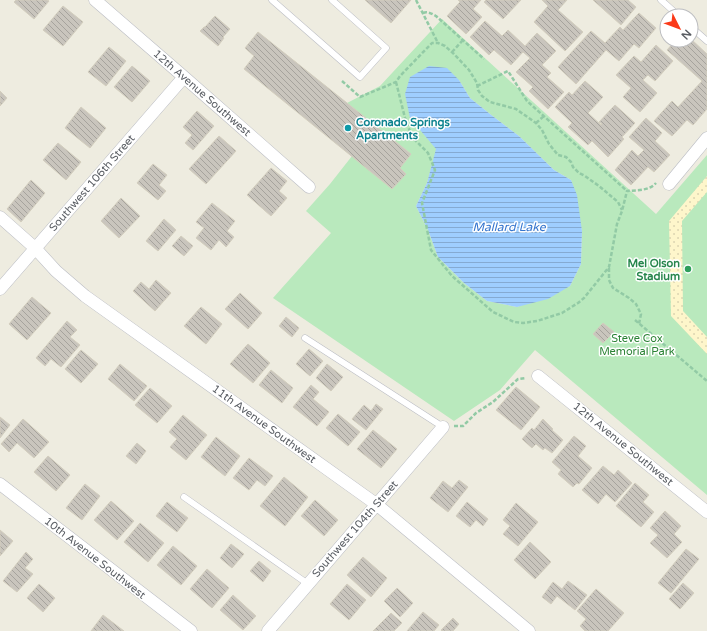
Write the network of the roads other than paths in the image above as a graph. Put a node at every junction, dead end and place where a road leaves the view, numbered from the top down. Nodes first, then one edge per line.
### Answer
1 (95, 0) edge
2 (272, 0) edge
3 (332, 0) edge
4 (661, 0) edge
5 (670, 8) edge
6 (699, 34) edge
7 (707, 42) edge
8 (184, 77) junction
9 (707, 138) edge
10 (663, 182) road end
11 (310, 187) dead end
12 (0, 217) edge
13 (35, 248) junction
14 (0, 289) edge
15 (305, 338) dead end
16 (538, 376) road end
17 (443, 427) joint
18 (0, 484) edge
19 (184, 497) dead end
20 (376, 504) junction
21 (707, 512) edge
22 (308, 584) junction
23 (191, 631) edge
24 (268, 631) edge
25 (530, 631) edge

1 - 8 street, 12th Avenue Southwest
2 - 3 lane
4 - 5 lane
6 - 7 lane
8 - 11 street, 12th Avenue Southwest
8 - 13 street, Southwest 106th Street
9 - 10 street
12 - 13 street, 11th Avenue Southwest
13 - 14 street, Southwest 106th Street
13 - 20 street, 11th Avenue Southwest
15 - 17 lane
16 - 21 street, 12th Avenue Southwest
17 - 20 street, Southwest 104th Street
18 - 23 street, 10th Avenue Southwest
19 - 22 lane
20 - 22 street, Southwest 104th Street
20 - 25 street, 11th Avenue Southwest
22 - 24 street, Southwest 104th Street

